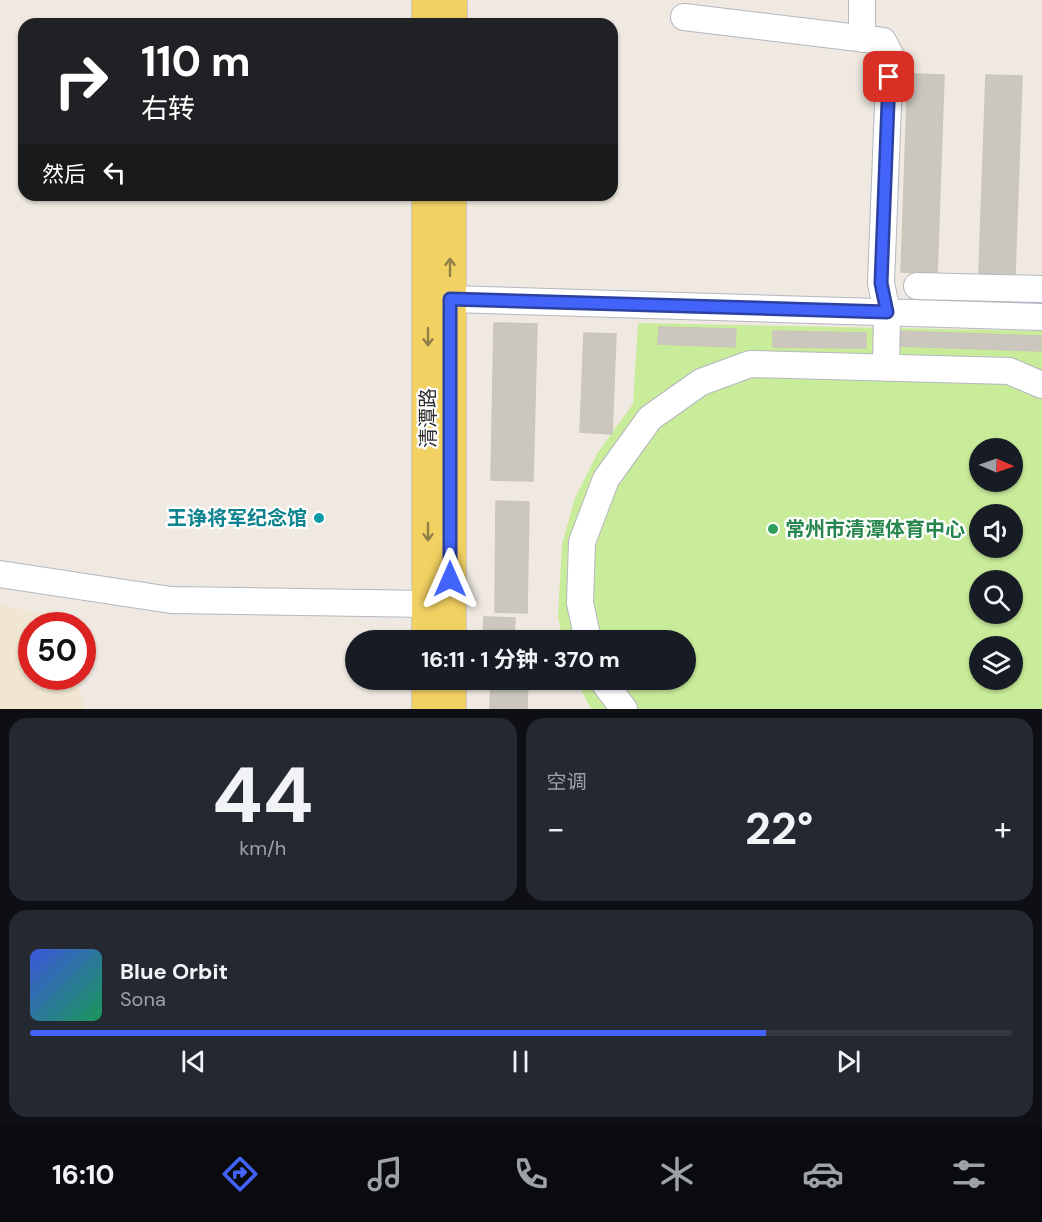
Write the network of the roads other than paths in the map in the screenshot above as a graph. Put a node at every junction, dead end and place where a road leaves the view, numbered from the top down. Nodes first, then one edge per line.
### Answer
1 (428, 0) edge
2 (451, 0) edge
3 (862, 0) edge
4 (684, 17) dead end
5 (428, 18) edge
6 (451, 18) edge
7 (862, 39) junction
8 (428, 201) edge
9 (450, 201) edge
10 (917, 286) dead end
11 (1042, 288) edge
12 (450, 299) junction
13 (887, 312) junction
14 (1042, 316) edge
15 (886, 368) junction
16 (1042, 385) edge
17 (0, 574) edge
18 (439, 603) junction
19 (431, 630) edge
20 (447, 630) edge
21 (586, 630) edge
22 (428, 690) edge
23 (450, 690) edge
24 (603, 690) edge
25 (610, 690) edge
26 (428, 709) edge
27 (450, 709) edge
28 (603, 709) edge
29 (624, 709) edge

1 - 5 main road
2 - 6 main road
3 - 7 street
4 - 7 street
7 - 13 street
8 -> 18 main road, 清潭路
12 -> 9 main road, 清潭路
10 - 11 street
12 - 13 street
12 - 18 main road, 清潭路
13 - 14 street
13 - 15 street
15 - 16 street
15 - 21 street
17 - 18 street
18 - 19 main road, 清潭路
18 - 20 main road, 清潭路
22 - 26 main road
23 - 27 main road
24 - 28 street
25 - 29 street

